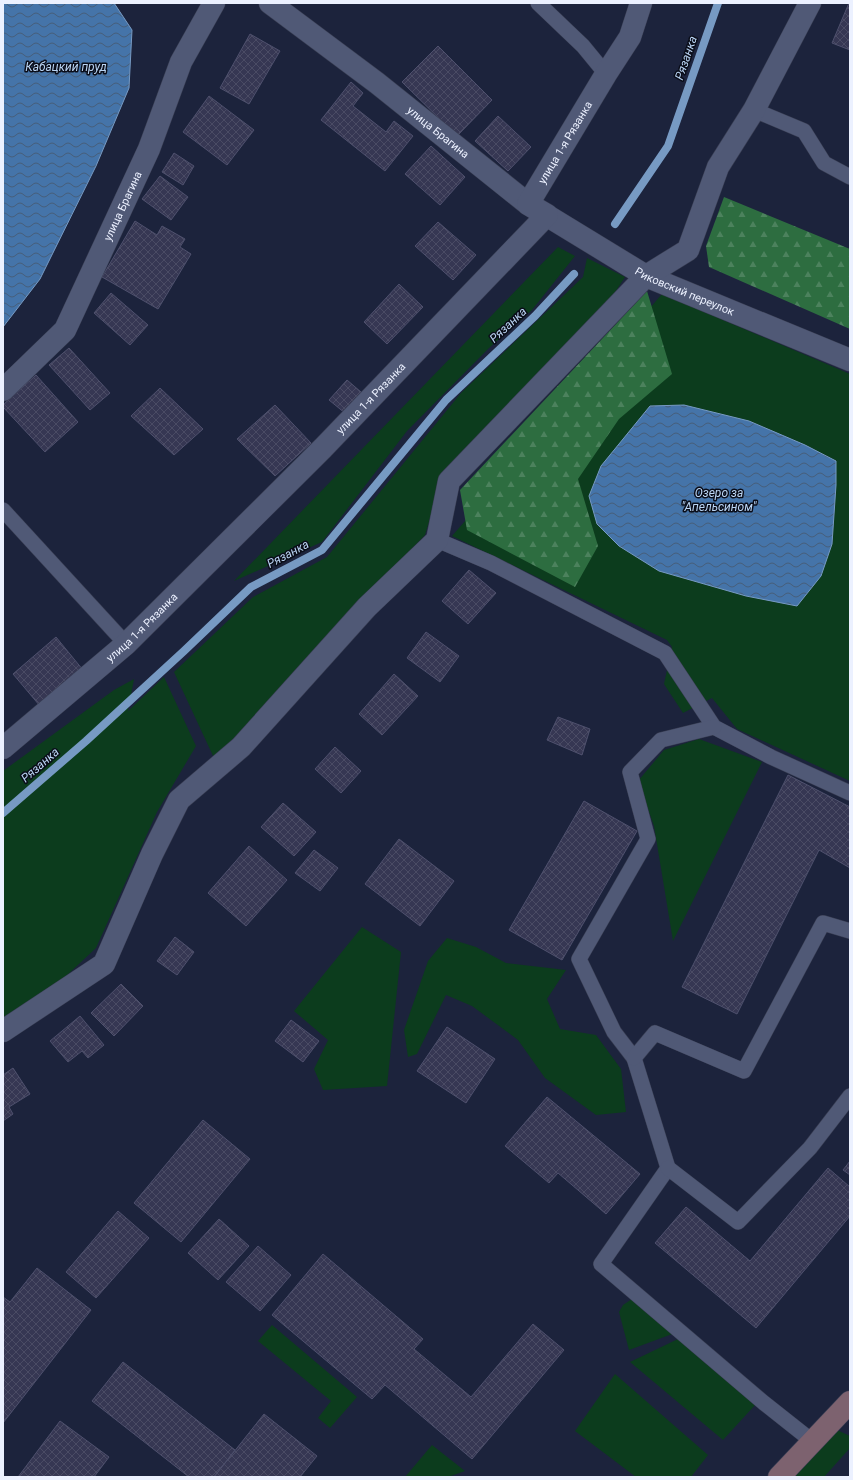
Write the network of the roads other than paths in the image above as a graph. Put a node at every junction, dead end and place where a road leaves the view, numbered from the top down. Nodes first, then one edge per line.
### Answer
1 (214, 3) edge
2 (270, 3) edge
3 (538, 3) edge
4 (641, 3) edge
5 (810, 3) edge
6 (606, 74) junction
7 (754, 110) junction
8 (850, 177) edge
9 (528, 204) junction
10 (547, 215) junction
11 (646, 276) junction
12 (850, 360) edge
13 (3, 390) edge
14 (3, 510) edge
15 (437, 540) junction
16 (126, 644) junction
17 (714, 727) junction
18 (3, 748) edge
19 (850, 793) edge
20 (850, 931) edge
21 (3, 1031) edge
22 (634, 1058) junction
23 (850, 1096) edge
24 (668, 1168) junction
25 (847, 1411) edge
26 (812, 1441) junction
27 (779, 1477) edge

1 - 13 street, улица Брагина
2 - 9 street, улица Брагина
3 - 6 lane
4 - 6 street, улица 1-я Рязанка
5 - 7 street
6 - 9 street, улица 1-я Рязанка
7 - 8 lane
7 - 11 street
9 - 10 street
10 - 11 street, Риковский переулок
10 - 16 street, улица 1-я Рязанка
11 - 12 street, Риковский переулок
11 - 15 street
14 - 16 lane
15 - 17 lane
15 - 21 street
16 - 18 street, улица 1-я Рязанка
17 - 19 lane
17 - 22 lane
20 - 22 lane
22 - 24 lane
23 - 24 lane
24 - 26 lane
25 - 26 main road
26 - 27 main road

